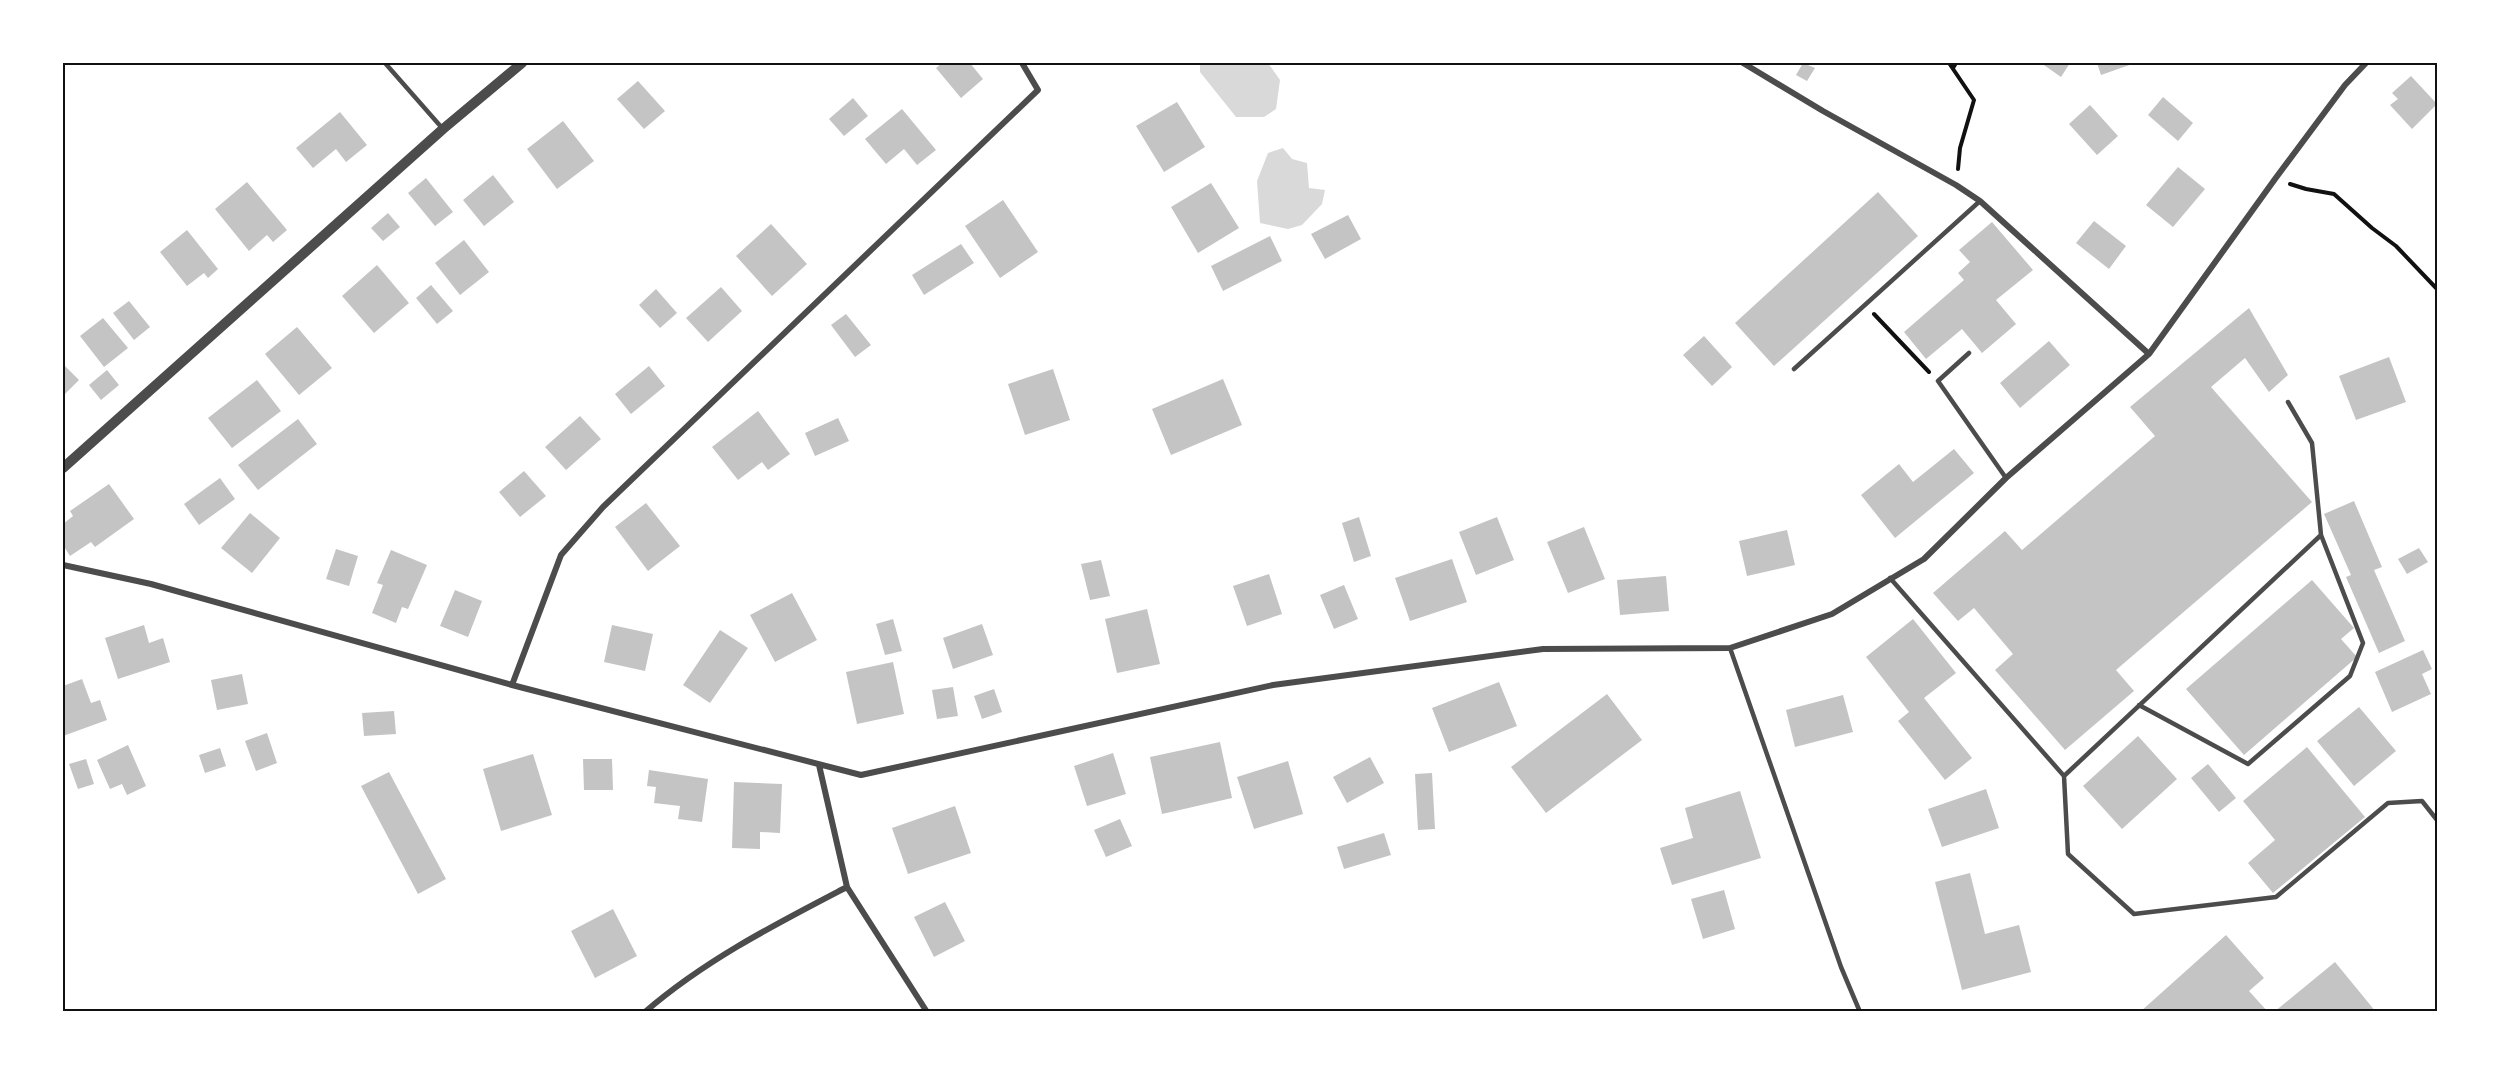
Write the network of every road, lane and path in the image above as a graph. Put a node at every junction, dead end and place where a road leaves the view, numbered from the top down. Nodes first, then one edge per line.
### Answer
1 (386, 63) edge
2 (522, 63) edge
3 (1022, 63) edge
4 (1743, 63) edge
5 (1949, 63) edge
6 (1956, 63) edge
7 (2366, 63) edge
8 (1953, 69) junction
9 (444, 129) junction
10 (2275, 179) junction
11 (1956, 185) junction
12 (1980, 201) junction
13 (2437, 289) edge
14 (1864, 304) junction
15 (1969, 352) dead end
16 (2149, 354) junction
17 (1794, 369) dead end
18 (1938, 381) junction
19 (2288, 402) dead end
20 (63, 468) edge
21 (2007, 478) junction
22 (2322, 534) junction
23 (63, 565) edge
24 (1890, 578) junction
25 (1730, 648) junction
26 (512, 685) junction
27 (2139, 705) junction
28 (819, 765) junction
29 (2064, 776) junction
30 (2437, 820) edge
31 (847, 887) junction
32 (645, 1012) edge
33 (927, 1012) edge
34 (1860, 1012) edge

1 - 9 lane
2 - 9 street
3 - 26 street
4 - 11 street
5 - 8 path
6 - 8 path
7 - 10 street
8 - 11 path
9 - 20 street
10 - 13 path
10 - 16 street
11 - 12 street
12 - 14 lane
12 - 16 street
14 - 17 lane
14 - 18 path
15 - 18 lane
16 - 21 street
18 - 21 lane
19 - 22 lane
21 - 24 street
22 - 27 lane
22 - 27 lane
23 - 26 street
24 - 25 street
24 - 29 lane
25 - 28 street
25 - 34 lane
26 - 28 street
27 - 29 lane
28 - 31 street
29 - 30 lane
31 - 32 street
31 - 33 street

